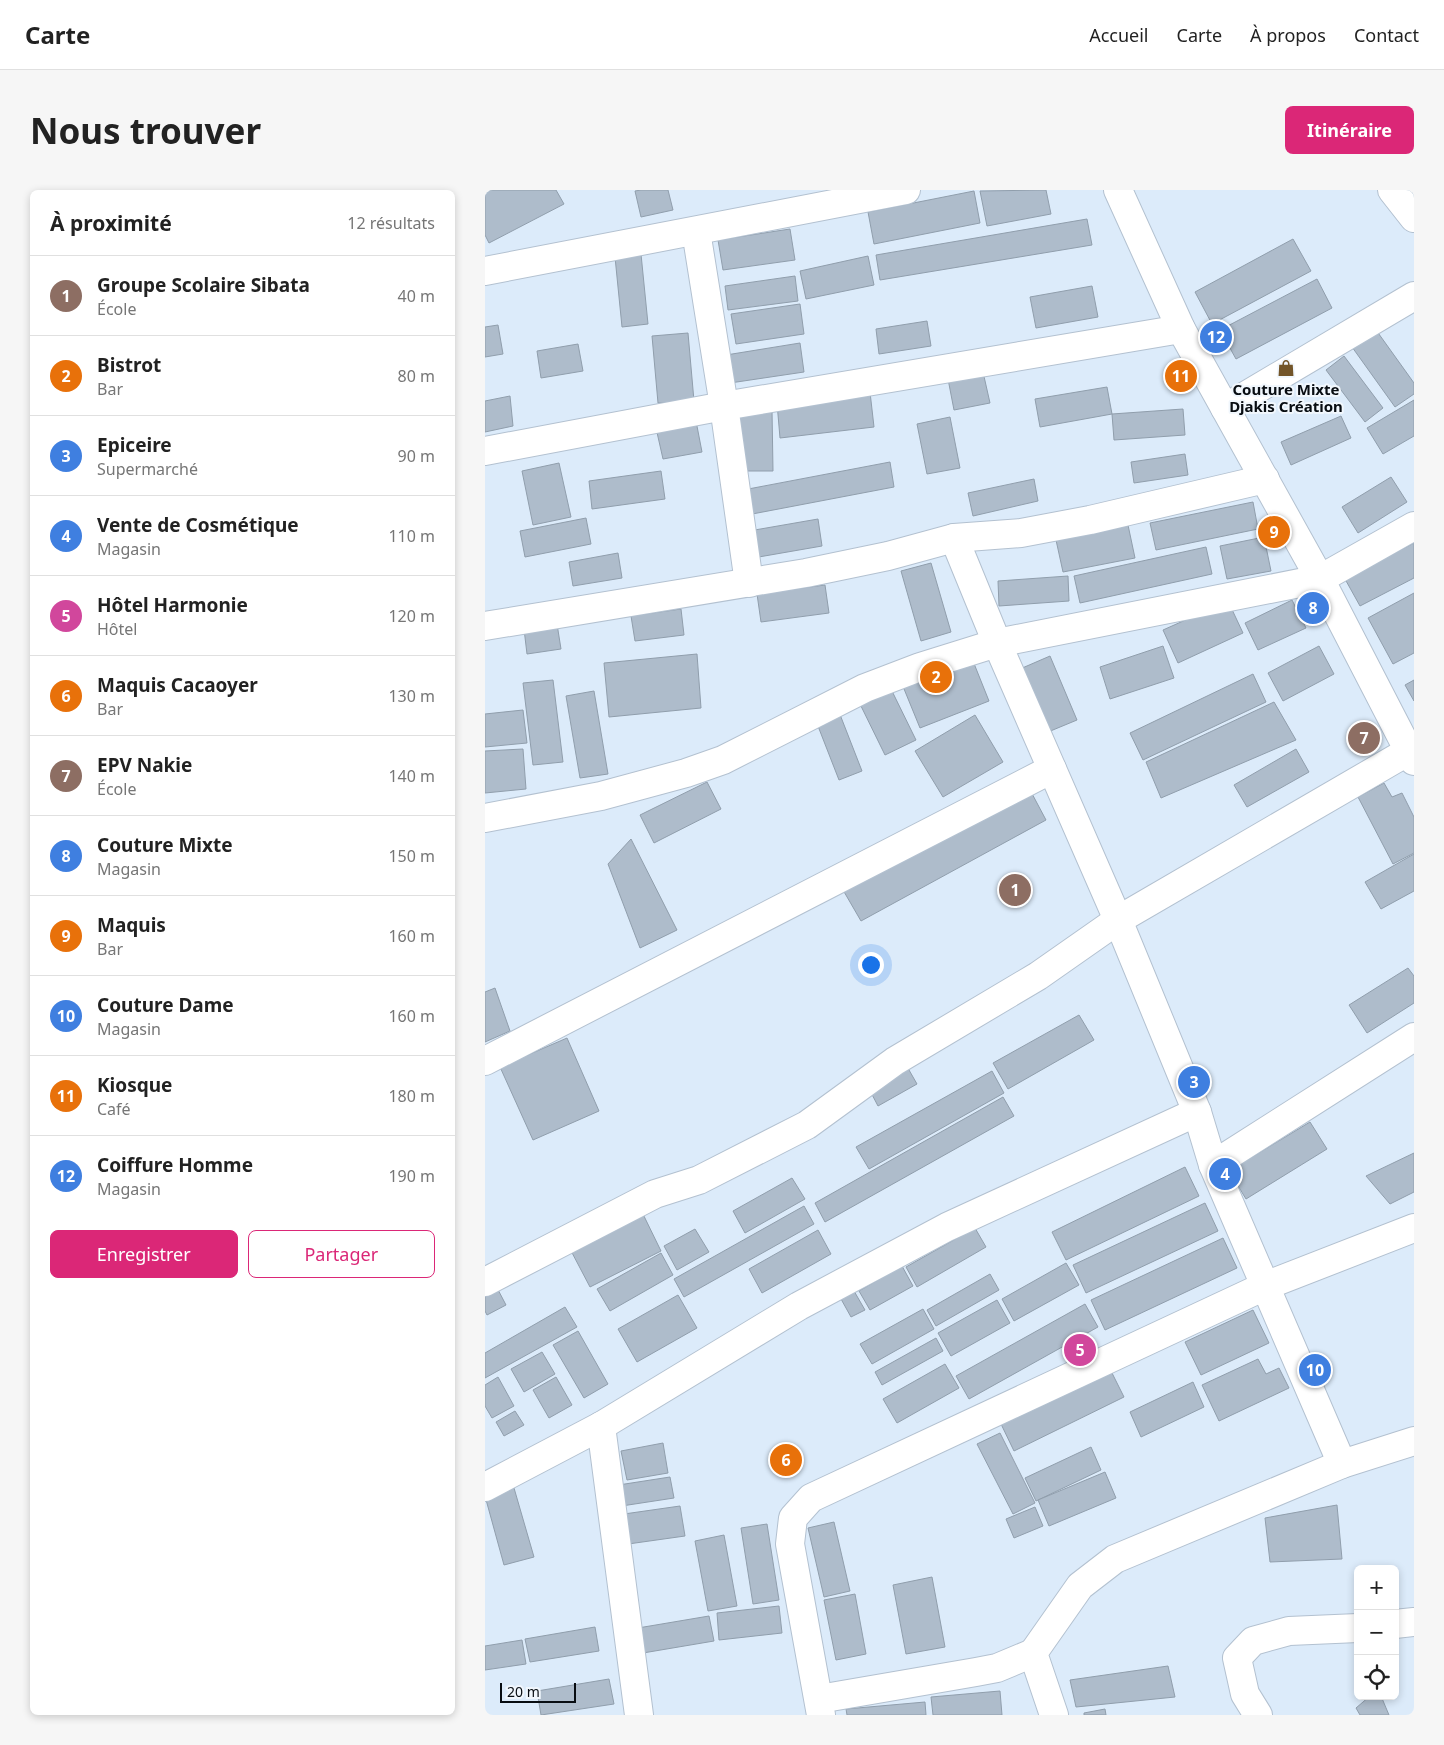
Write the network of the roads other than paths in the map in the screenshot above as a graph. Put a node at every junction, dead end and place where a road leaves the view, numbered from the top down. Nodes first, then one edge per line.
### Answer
1 (906, 190) edge
2 (1118, 190) edge
3 (1393, 190) edge
4 (1414, 218) edge
5 (696, 231) junction
6 (485, 271) edge
7 (1414, 296) edge
8 (1181, 329) junction
9 (724, 406) junction
10 (1225, 408) junction
11 (485, 451) edge
12 (1265, 479) junction
13 (1414, 526) edge
14 (954, 538) junction
15 (1320, 579) junction
16 (749, 583) junction
17 (485, 626) edge
18 (997, 642) junction
19 (1412, 753) edge
20 (1052, 769) junction
21 (485, 818) edge
22 (1118, 920) junction
23 (1414, 1037) edge
24 (485, 1062) edge
25 (1197, 1112) junction
26 (1213, 1165) junction
27 (1414, 1228) edge
28 (485, 1282) edge
29 (1265, 1286) junction
30 (601, 1426) junction
31 (1414, 1440) edge
32 (1343, 1464) junction
33 (485, 1487) edge
34 (1414, 1622) edge
35 (1399, 1624) edge
36 (1354, 1628) edge
37 (1033, 1653) junction
38 (820, 1707) edge
39 (639, 1715) edge
40 (1054, 1715) edge
41 (1258, 1715) edge

1 - 5 street
2 - 8 street
3 - 4 street
5 - 6 street
5 - 9 street
7 - 10 street
8 - 9 street
8 - 10 street
9 - 11 street
9 - 16 street
10 - 12 street
12 - 14 street
12 - 15 street
13 - 15 street
14 - 16 street
14 - 18 street
15 - 18 street
15 - 19 street
16 - 17 street
18 - 20 street
18 - 21 street
19 - 22 street
20 - 22 street
20 - 24 street
22 - 25 street
22 - 28 street
23 - 26 street
25 - 26 street
25 - 30 street
26 - 29 street
27 - 29 street
29 - 32 street
29 - 38 street
30 - 33 street
30 - 39 street
31 - 32 street
32 - 37 street
34 - 35 street
36 - 41 street
37 - 38 street
37 - 40 street

